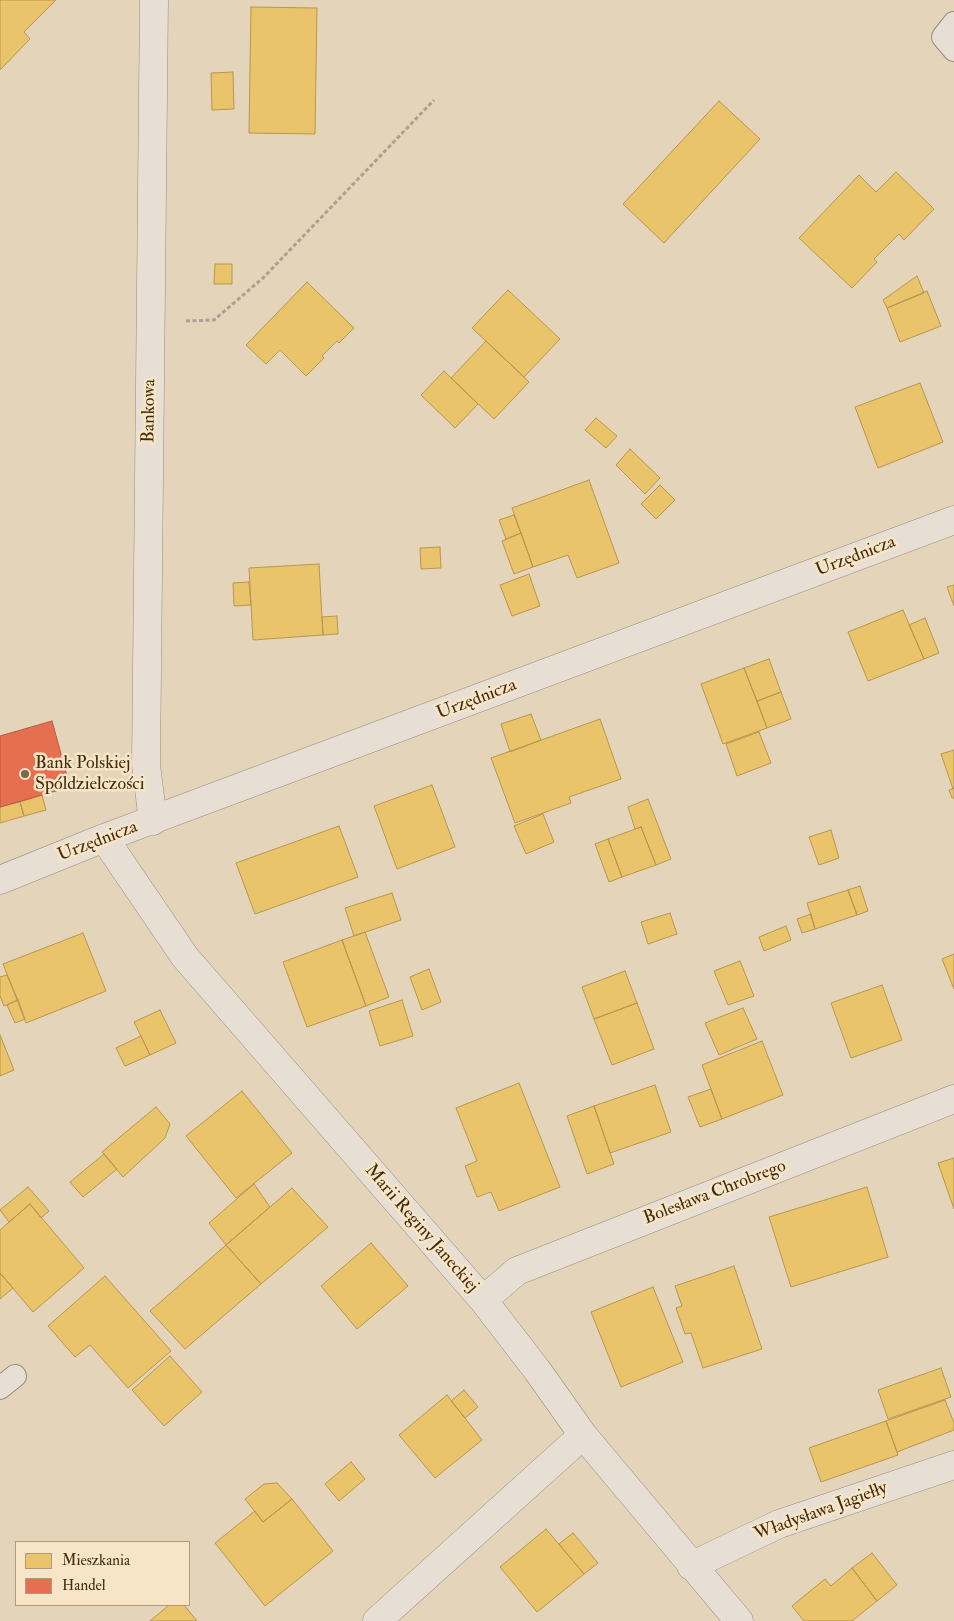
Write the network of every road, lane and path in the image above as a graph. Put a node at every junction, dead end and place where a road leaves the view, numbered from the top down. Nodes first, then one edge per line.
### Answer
1 (154, 0) edge
2 (954, 23) edge
3 (954, 50) edge
4 (434, 100) dead end
5 (151, 321) junction
6 (954, 520) edge
7 (152, 821) junction
8 (104, 838) junction
9 (0, 880) edge
10 (954, 1099) edge
11 (483, 1300) junction
12 (583, 1435) junction
13 (954, 1465) edge
14 (691, 1566) junction
15 (377, 1621) edge
16 (739, 1621) edge

1 - 5 street, Bankowa
2 - 3 lane
4 - 5 path
5 - 7 street, Bankowa
6 - 7 street, Urzędnicza
7 - 8 street, Urzędnicza
8 - 9 street, Urzędnicza
8 - 11 street, Marii Reginy Janeckiej
10 - 11 street, Bolesława Chrobrego
11 - 12 street, Marii Reginy Janeckiej
12 - 14 street, Marii Reginy Janeckiej
12 - 15 street
13 - 14 street, Władysława Jagiełły
14 - 16 street, Marii Reginy Janeckiej

